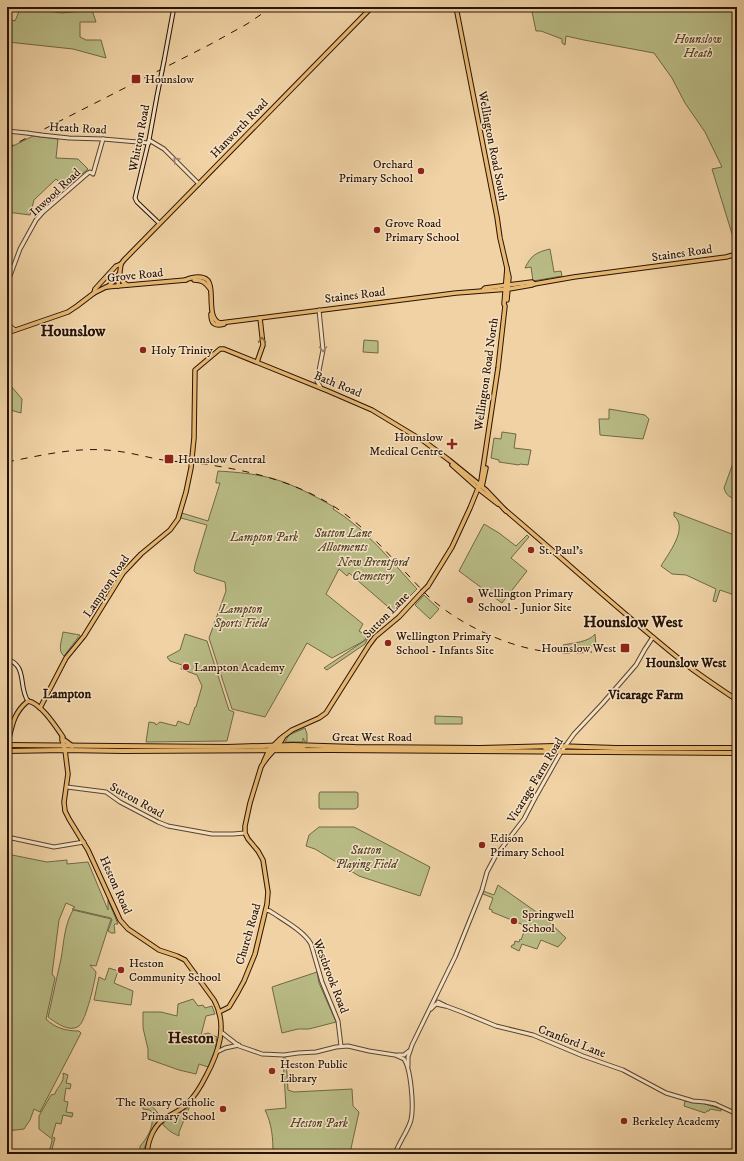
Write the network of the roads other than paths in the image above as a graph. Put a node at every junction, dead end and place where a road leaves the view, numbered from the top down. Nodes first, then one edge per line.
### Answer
1 (174, 7) edge
2 (372, 7) edge
3 (456, 7) edge
4 (7, 131) edge
5 (103, 139) junction
6 (149, 141) junction
7 (199, 184) junction
8 (159, 223) junction
9 (737, 254) edge
10 (121, 264) junction
11 (507, 268) junction
12 (119, 273) junction
13 (509, 274) junction
14 (179, 280) joint
15 (7, 284) edge
16 (517, 284) junction
17 (534, 284) junction
18 (129, 285) junction
19 (117, 286) junction
20 (106, 287) junction
21 (508, 287) junction
22 (484, 289) junction
23 (500, 290) junction
24 (94, 293) junction
25 (505, 296) junction
26 (505, 306) junction
27 (319, 310) junction
28 (260, 318) junction
29 (7, 324) edge
30 (15, 330) junction
31 (7, 333) edge
32 (222, 349) joint
33 (257, 362) junction
34 (317, 380) junction
35 (310, 383) junction
36 (321, 388) junction
37 (438, 452) junction
38 (480, 487) junction
39 (506, 511) junction
40 (654, 637) junction
41 (7, 659) edge
42 (737, 700) edge
43 (28, 701) junction
44 (40, 708) junction
45 (10, 733) junction
46 (63, 738) junction
47 (15, 745) junction
48 (7, 746) edge
49 (72, 746) junction
50 (565, 746) junction
51 (276, 747) junction
52 (543, 747) junction
53 (64, 748) junction
54 (737, 748) edge
55 (29, 750) junction
56 (269, 750) junction
57 (7, 751) edge
58 (561, 752) junction
59 (737, 753) edge
60 (264, 762) junction
61 (67, 787) junction
62 (245, 833) junction
63 (7, 837) edge
64 (84, 842) junction
65 (266, 910) junction
66 (436, 1002) junction
67 (220, 1012) junction
68 (221, 1032) junction
69 (239, 1045) junction
70 (341, 1046) junction
71 (219, 1047) junction
72 (225, 1048) junction
73 (217, 1052) junction
74 (406, 1058) junction
75 (737, 1114) edge
76 (147, 1154) edge
77 (395, 1154) edge

1 - 6 street, Whitton Road, bridge
2 - 7 main road, Hanworth Road
3 - 11 main road, Wellington Road South
4 - 5 street, Heath Road, bridge
5 - 6 street, Heath Road
5 - 15 street, Inwood Road
7 -> 6 street
6 - 8 street, Whitton Road
7 - 8 main road, Hanworth Road
8 - 10 main road, Hanworth Road
9 - 17 main road, Staines Road
10 - 12 main road
10 - 24 main road, Hanworth Road
11 - 13 main road, Wellington Road South
11 - 21 main road, Wellington Road North
12 - 18 main road
12 - 19 main road
12 - 20 main road
13 - 16 main road
13 - 21 main road, Wellington Road South
14 - 18 main road, Grove Road
14 - 28 main road, Staines Road
16 - 17 main road, Staines Road
16 - 21 main road, Staines Road
17 - 21 main road, Staines Road
18 - 19 main road, Grove Road
19 - 20 main road, Grove Road
20 - 24 main road, Grove Road
21 - 22 main road
21 - 23 main road, Staines Road
21 - 25 main road, Wellington Road North
21 - 26 main road, Wellington Road North
22 - 23 main road, Staines Road
22 - 27 main road, Staines Road
23 - 25 main road
24 - 30 main road, Hanworth Road
25 - 26 main road, Wellington Road North
26 - 38 main road, Wellington Road North
27 - 28 main road, Staines Road
27 -> 34 street
33 -> 28 main road
29 - 30 street
30 - 31 main road, Hanworth Road
32 - 33 main road, Bath Road
32 - 44 main road, Lampton Road
33 - 35 main road, Bath Road
34 - 35 street
34 - 36 street
35 - 36 main road, Bath Road
36 - 37 main road, Bath Road
37 - 38 main road, Bath Road
37 - 38 main road, Bath Road
38 - 39 main road, Bath Road
38 - 39 main road, Bath Road
38 - 51 main road, Sutton Lane, bridge
39 - 40 main road, Bath Road
40 - 42 main road, Bath Road
40 - 50 street, Vicarage Farm Road
41 - 43 street
43 - 44 main road
43 - 45 main road
44 - 46 main road
45 - 47 main road
45 - 48 main road
46 - 49 highway
46 - 53 main road, Heston Road
47 - 48 highway, Great West Road
47 - 53 highway, Great West Road
48 - 55 highway
49 - 51 highway, Great West Road
49 - 53 highway, Great West Road
50 - 52 highway, Great West Road
50 - 54 highway, Great West Road
50 - 58 street, Vicarage Farm Road
51 - 52 highway, Great West Road
51 - 56 highway, Great West Road
51 - 58 highway, Great West Road
51 - 60 main road, Sutton Lane
52 - 58 highway
53 - 55 highway, Great West Road
53 - 56 highway, Great West Road
53 - 61 main road, Heston Road
55 - 57 highway, Great West Road
56 - 60 main road
58 - 59 highway, Great West Road
58 - 66 street, Vicarage Farm Road
60 - 62 main road
61 - 62 street, Sutton Road
61 - 64 main road, Heston Road
62 - 65 main road, Church Road
63 - 64 street
64 - 67 main road, Heston Road
65 - 67 main road, Church Road
65 - 70 street, Westbrook Road
66 - 74 street, Vicarage Farm Road
66 - 75 street, Cranford Lane
67 - 68 main road, Heston Road
68 - 69 street
68 - 71 main road, Heston Road
69 - 70 street
69 - 72 street
70 - 74 street
71 - 72 street
71 - 73 main road, Heston Road
72 - 73 street
73 - 76 main road, Heston Road
74 - 77 street

